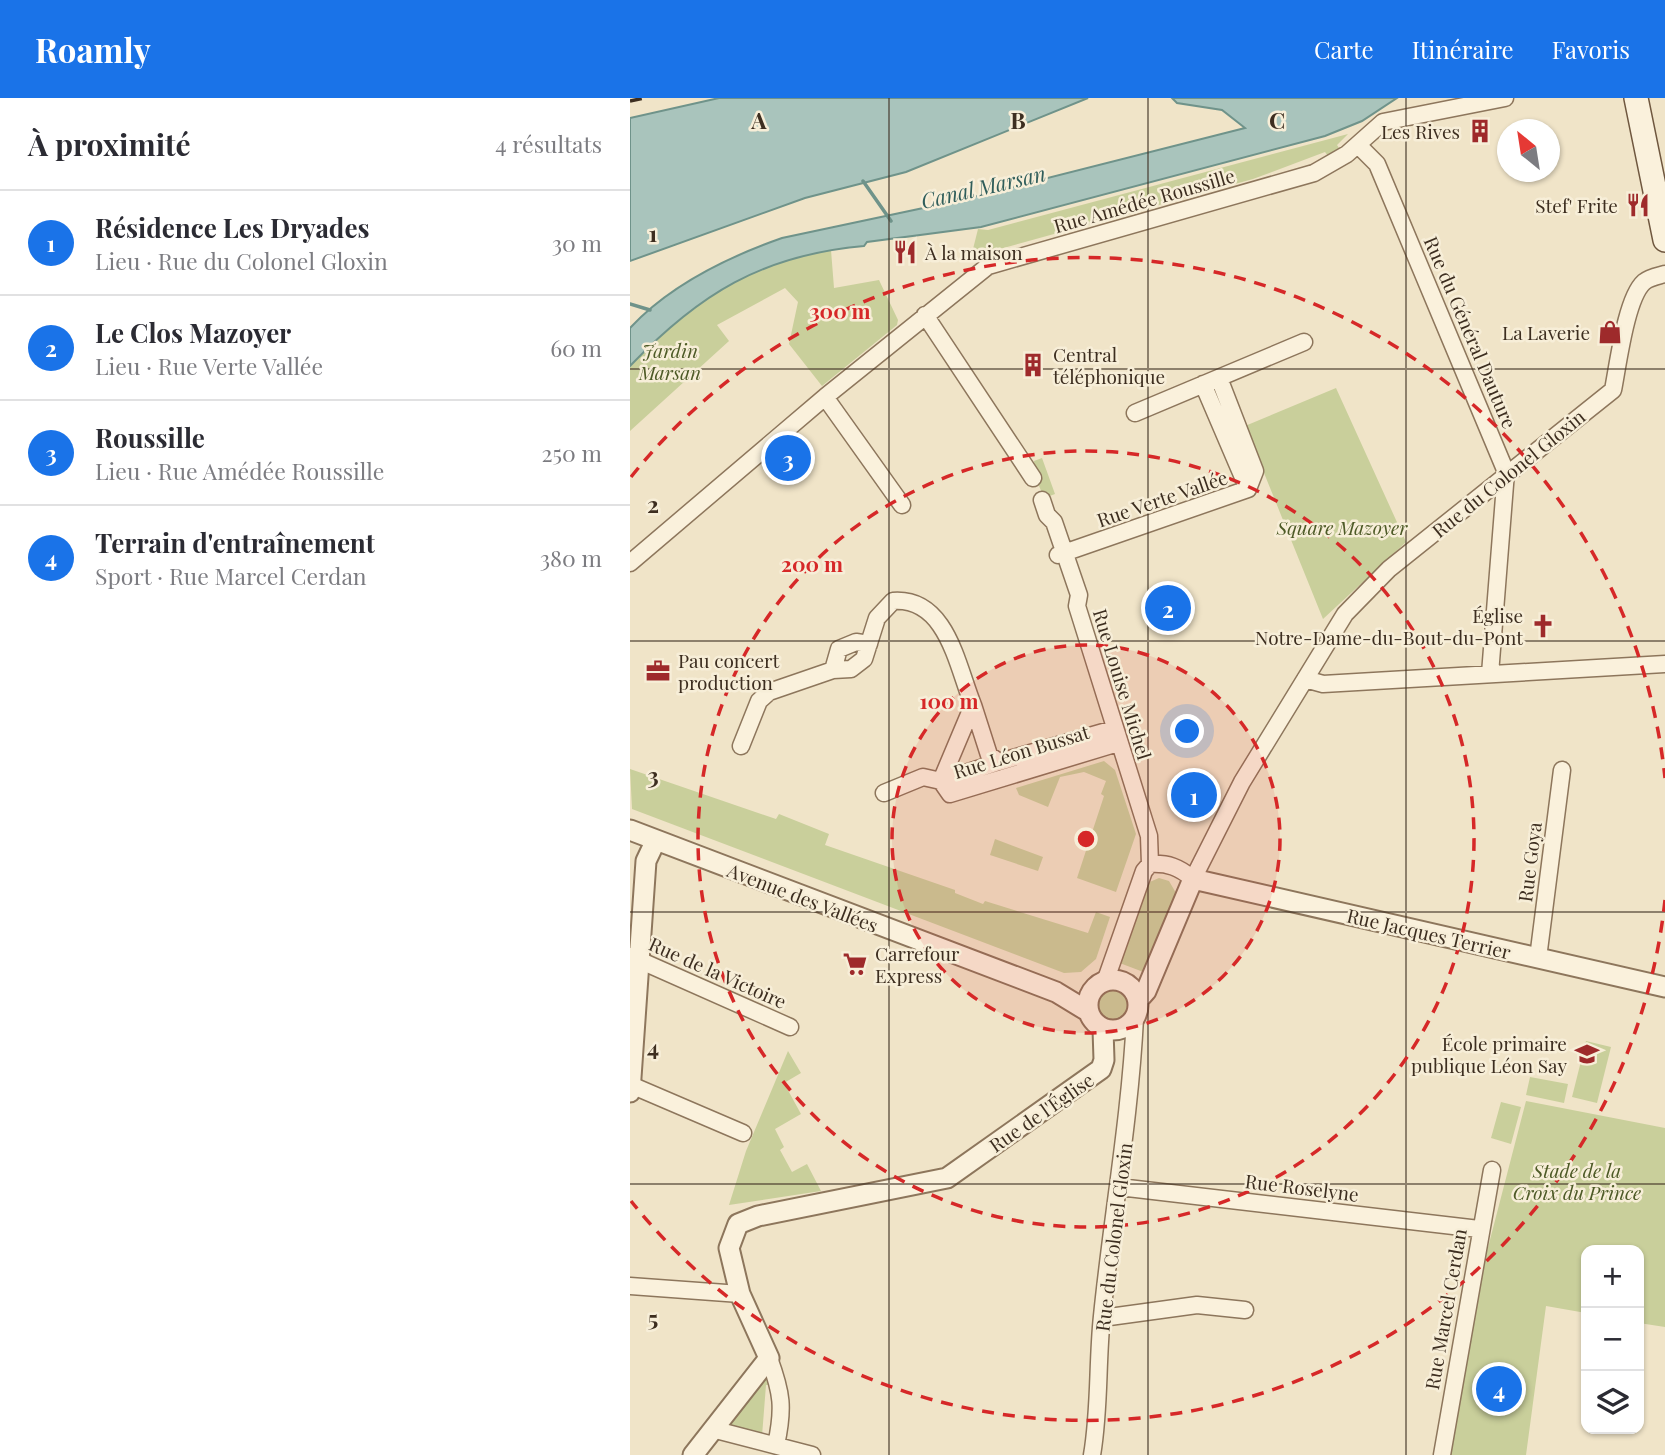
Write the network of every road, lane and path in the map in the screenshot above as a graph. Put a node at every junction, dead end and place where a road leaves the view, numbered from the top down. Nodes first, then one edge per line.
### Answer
1 (1505, 98) edge
2 (1636, 98) edge
3 (1357, 145) junction
4 (1659, 183) edge
5 (1665, 240) edge
6 (1665, 274) edge
7 (925, 315) junction
8 (1304, 342) dead end
9 (1211, 381) junction
10 (825, 397) junction
11 (1135, 413) dead end
12 (1506, 472) junction
13 (1033, 478) dead end
14 (902, 505) dead end
15 (1044, 508) dead end
16 (1061, 555) junction
17 (630, 563) edge
18 (869, 643) junction
19 (1665, 664) edge
20 (833, 670) junction
21 (1490, 674) junction
22 (1305, 679) junction
23 (973, 705) junction
24 (1116, 736) junction
25 (741, 746) dead end
26 (999, 762) junction
27 (1562, 770) dead end
28 (941, 781) junction
29 (884, 793) dead end
30 (630, 830) edge
31 (655, 842) junction
32 (1156, 864) junction
33 (1193, 879) junction
34 (1538, 958) junction
35 (636, 959) edge
36 (1665, 987) edge
37 (1095, 996) junction
38 (1137, 1009) junction
39 (790, 1027) dead end
40 (1103, 1029) junction
41 (631, 1085) edge
42 (630, 1092) edge
43 (743, 1133) dead end
44 (1492, 1170) dead end
45 (1119, 1187) junction
46 (1479, 1229) junction
47 (630, 1286) edge
48 (740, 1294) junction
49 (1245, 1310) dead end
50 (1102, 1318) junction
51 (769, 1358) junction
52 (712, 1429) junction
53 (776, 1445) junction
54 (693, 1455) edge
55 (812, 1455) edge
56 (1092, 1455) edge
57 (1441, 1455) edge

1 - 3 street, Rue Amédée Roussille
2 - 4 main road
3 - 7 street, Rue Amédée Roussille
3 - 12 street, Rue du Général Dauture
4 - 5 main road
6 - 12 street, Rue du Colonel Gloxin
7 - 10 street, Rue Amédée Roussille
7 - 13 street
8 - 9 street
9 - 11 street
9 - 16 street, Rue Verte Vallée
10 - 14 street
10 - 17 street, Rue Amédée Roussille
12 - 21 street, Rue du Général Dauture
12 - 22 street, Rue du Colonel Gloxin
15 - 16 street, Rue Louise Michel
16 - 24 street, Rue Louise Michel
18 - 20 street, Rue Léon Bussat
18 - 20 street
18 - 23 street, Rue Léon Bussat
19 - 21 street
20 - 25 street, Rue Léon Bussat
21 - 22 street
22 - 33 street, Rue du Colonel Gloxin
23 - 26 street, Rue Léon Bussat
23 - 28 street, Rue Léon Bussat
24 - 26 street, Rue Léon Bussat
24 - 28 street, Rue Léon Bussat
24 - 32 street, Rue Louise Michel
26 - 28 street
27 - 34 street, Rue Goya
28 - 29 street, Rue Léon Bussat
30 - 31 street, Avenue des Vallées
31 - 35 street
31 - 37 street, Avenue des Vallées
32 - 33 street
32 - 37 street
33 - 34 street, Rue Jacques Terrier
33 - 38 street, Rue du Colonel Gloxin
34 - 36 street, Rue Jacques Terrier
35 - 39 street, Rue de la Victoire
35 - 41 street
37 - 38 street
37 - 40 street
38 - 40 street
38 - 45 street, Rue du Colonel Gloxin
40 - 48 street, Rue de l'Église
41 - 42 street
41 - 43 street
44 - 46 street, Rue Marcel Cerdan
45 - 46 street, Rue Roselyne
45 - 50 street, Rue du Colonel Gloxin
46 - 57 street, Rue Marcel Cerdan
47 - 48 street
48 - 51 street
49 - 50 street
50 - 56 street, Rue du Colonel Gloxin
51 - 52 street
51 - 53 street
52 - 53 street
52 - 54 street
53 - 55 street

